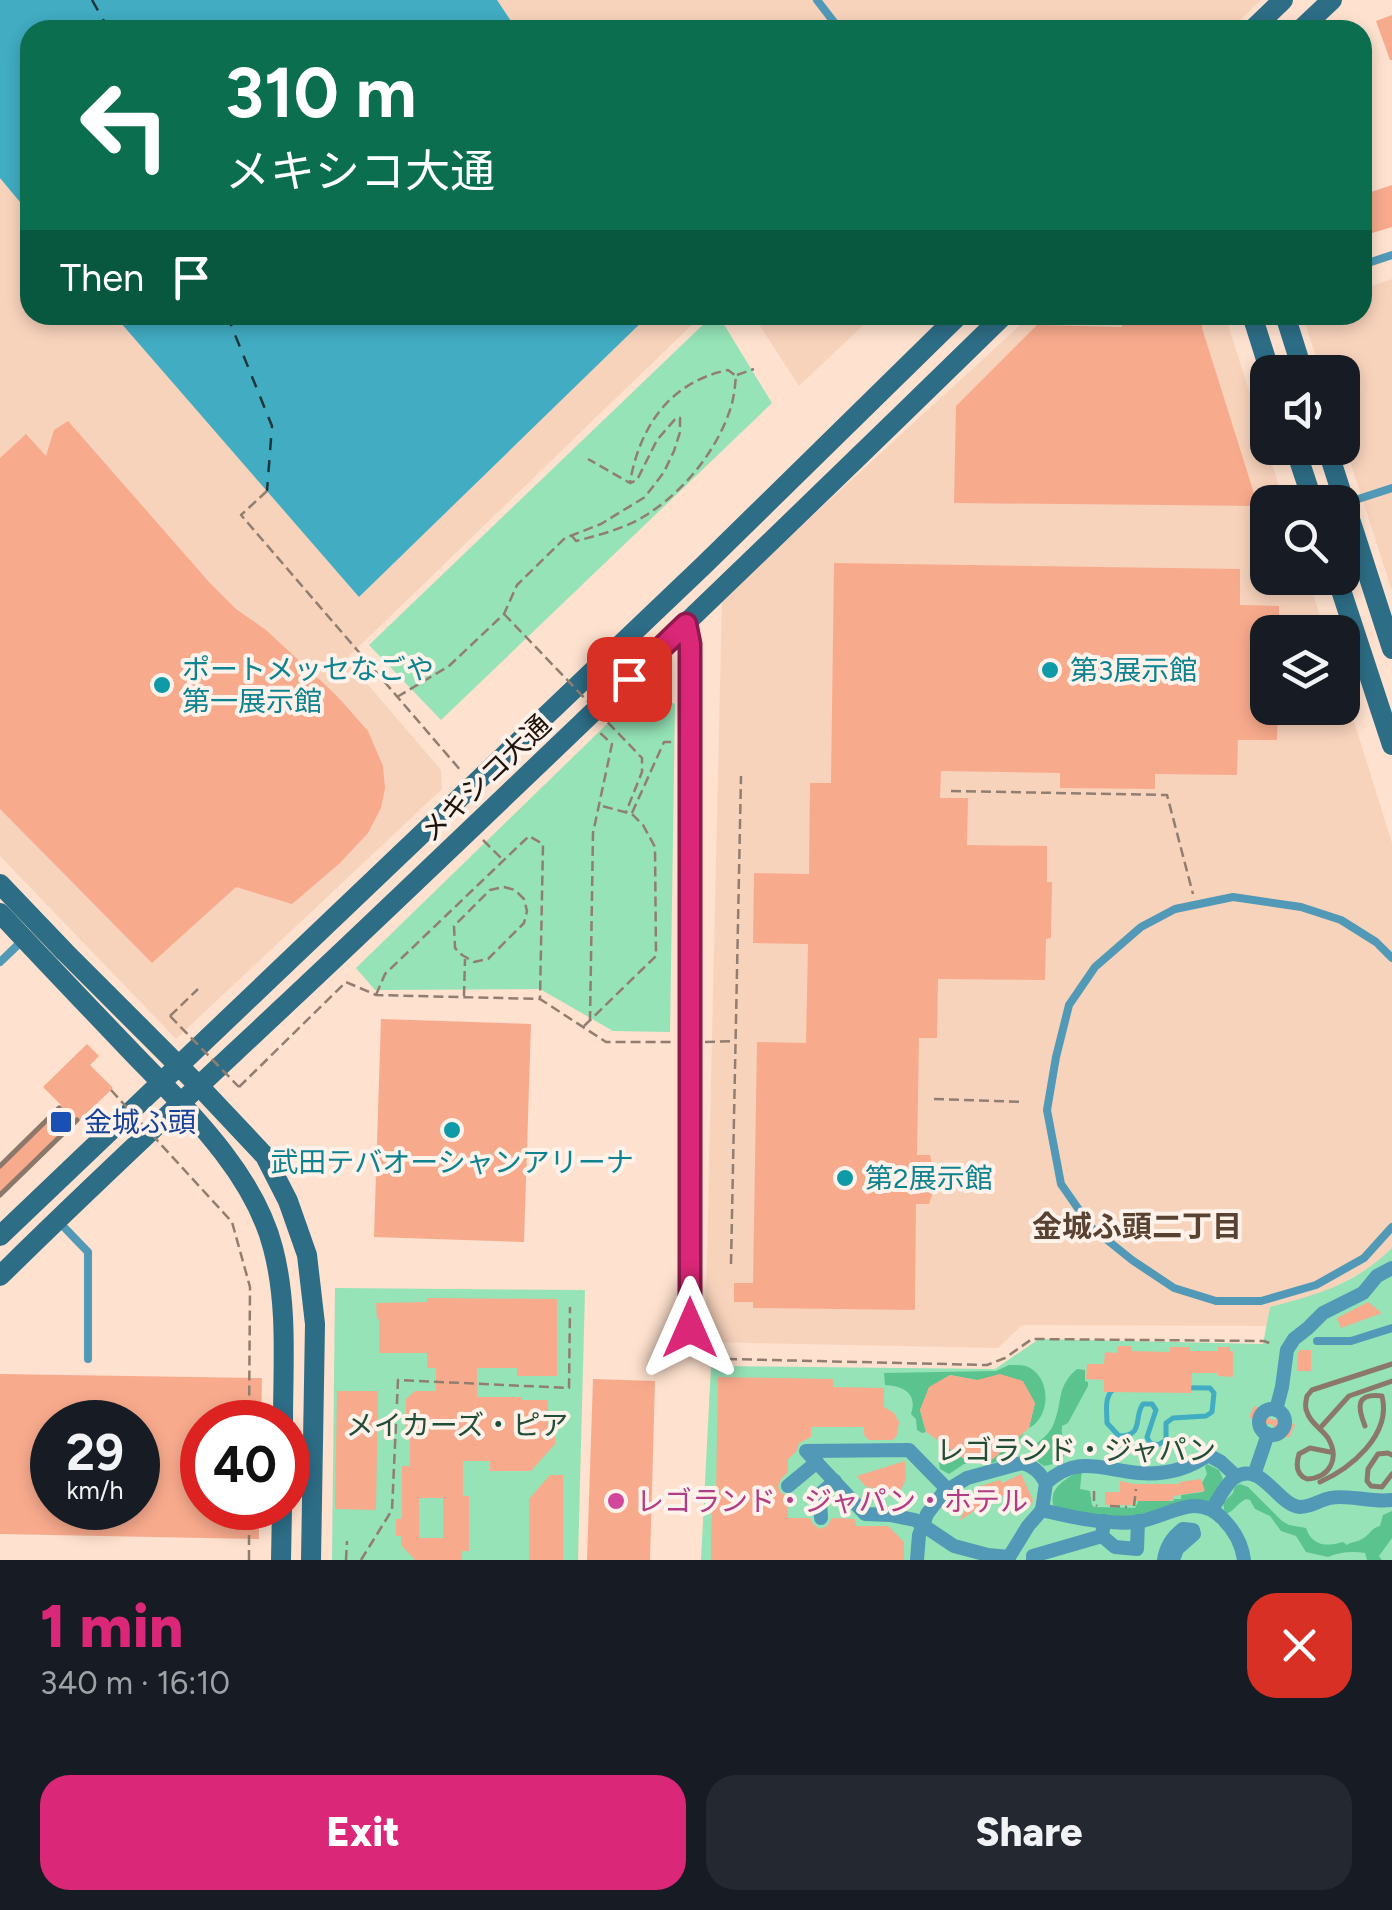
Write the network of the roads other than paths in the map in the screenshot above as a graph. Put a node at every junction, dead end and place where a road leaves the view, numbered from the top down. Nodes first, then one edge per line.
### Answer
1 (817, 0) edge
2 (1283, 0) edge
3 (1332, 0) edge
4 (832, 20) edge
5 (1262, 20) edge
6 (1311, 20) edge
7 (949, 325) edge
8 (994, 325) edge
9 (1255, 325) edge
10 (1288, 325) edge
11 (1265, 355) edge
12 (1298, 355) edge
13 (1392, 488) edge
14 (1360, 499) edge
15 (1360, 550) edge
16 (1343, 595) edge
17 (686, 624) junction
18 (1392, 649) edge
19 (1390, 733) edge
20 (0, 884) edge
21 (10, 929) edge
22 (1392, 958) edge
23 (0, 962) edge
24 (178, 1066) junction
25 (160, 1082) junction
26 (200, 1086) junction
27 (180, 1103) junction
28 (57, 1220) junction
29 (1392, 1226) edge
30 (0, 1236) edge
31 (1392, 1268) edge
32 (0, 1276) edge
33 (690, 1328) dead end
34 (1392, 1328) edge
35 (1317, 1341) dead end
36 (88, 1360) dead end
37 (283, 1400) edge
38 (817, 1462) junction
39 (1236, 1476) junction
40 (1254, 1476) junction
41 (835, 1481) junction
42 (1046, 1483) junction
43 (788, 1486) dead end
44 (947, 1489) junction
45 (1392, 1500) edge
46 (1212, 1509) junction
47 (1042, 1510) junction
48 (821, 1518) dead end
49 (1138, 1521) junction
50 (922, 1524) junction
51 (1103, 1528) junction
52 (282, 1530) edge
53 (1060, 1554) edge
54 (1009, 1558) edge
55 (281, 1560) edge
56 (311, 1560) edge
57 (917, 1560) edge
58 (1033, 1560) edge
59 (1164, 1560) edge
60 (1173, 1560) edge
61 (1244, 1560) edge

1 - 4 lane
2 - 5 street
3 - 6 street
7 - 24 street, メキシコ大通
8 - 17 street, メキシコ大通
9 - 11 street
10 - 12 street
13 - 14 lane
15 - 18 street
16 - 19 street
17 - 26 street, メキシコ大通
17 - 33 street
20 - 24 street
21 - 23 lane
21 - 25 street
22 - 29 lane
24 - 25 street, メキシコ大通
24 - 26 street
25 - 27 street
25 - 30 street, メキシコ大通
26 - 27 street, メキシコ大通
26 - 56 street
27 - 28 street, メキシコ大通
27 - 37 street
28 - 32 street, メキシコ大通
28 - 36 lane
31 - 40 street
34 - 35 lane
38 - 41 street
38 - 43 street
38 - 44 street
39 - 40 street
39 - 42 street
39 - 46 street
40 - 45 street
41 - 48 street
41 - 50 street
42 - 44 street
42 - 47 street
44 - 50 street
46 - 49 street
46 - 61 street
47 - 51 street
47 - 54 street
49 - 51 street
49 - 51 street
50 - 54 street
50 - 57 street
51 - 53 street
52 - 55 street
53 - 58 street
59 - 60 street

